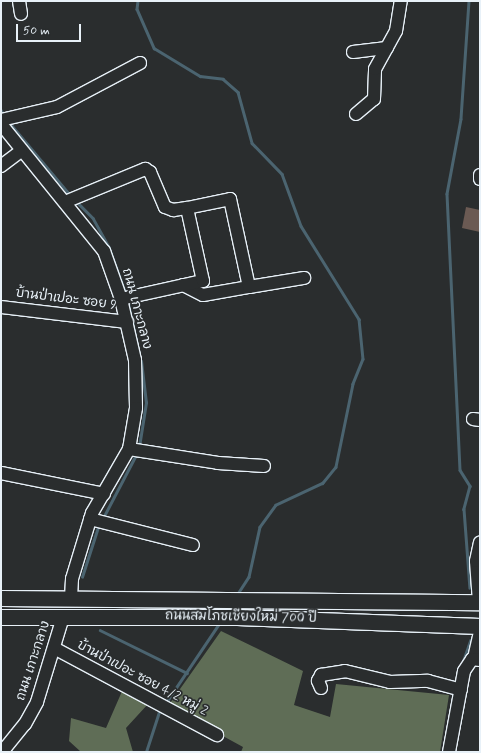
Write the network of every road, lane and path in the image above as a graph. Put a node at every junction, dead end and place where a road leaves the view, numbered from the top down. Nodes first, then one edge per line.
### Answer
1 (19, 1) edge
2 (401, 1) edge
3 (21, 14) dead end
4 (387, 48) junction
5 (353, 52) dead end
6 (140, 63) dead end
7 (356, 114) dead end
8 (4, 120) edge
9 (21, 150) junction
10 (1, 166) edge
11 (480, 175) edge
12 (480, 179) edge
13 (71, 199) junction
14 (187, 208) junction
15 (304, 278) dead end
16 (183, 285) junction
17 (249, 287) junction
18 (125, 298) junction
19 (1, 307) edge
20 (127, 322) junction
21 (135, 451) junction
22 (264, 466) dead end
23 (1, 473) edge
24 (104, 494) junction
25 (90, 519) junction
26 (480, 542) edge
27 (192, 545) dead end
28 (1, 598) edge
29 (71, 598) junction
30 (479, 602) edge
31 (1, 617) edge
32 (64, 617) junction
33 (480, 626) edge
34 (480, 632) edge
35 (54, 648) junction
36 (477, 659) edge
37 (321, 688) dead end
38 (460, 690) junction
39 (217, 735) dead end
40 (2, 752) edge
41 (449, 752) edge

1 - 3 street
2 - 4 street
4 - 5 street
4 - 7 street
6 - 8 street
8 - 9 street, ถนน เกาะกลาง
9 - 10 street
9 - 13 street, ถนน เกาะกลาง
11 - 12 street
13 - 14 street
13 - 18 street, ถนน เกาะกลาง
14 - 16 street
14 - 17 street
15 - 17 street
16 - 17 street
16 - 18 street
18 - 20 street, ถนน เกาะกลาง
19 - 20 street, บ้านป่าเปอะ ซอย 9
20 - 21 street, ถนน เกาะกลาง
21 - 22 street
21 - 24 street, ถนน เกาะกลาง
23 - 24 street
24 - 25 street, ถนน เกาะกลาง
25 - 27 street
25 - 29 street, ถนน เกาะกลาง
26 - 30 street
28 - 29 main road, ถนนสมโภชเชียงใหม่ 700 ปี
29 - 30 main road, ถนนสมโภชเชียงใหม่ 700 ปี
31 - 32 main road, ถนนสมโภชเชียงใหม่ 700 ปี
32 - 33 main road, ถนนสมโภชเชียงใหม่ 700 ปี
32 - 35 street, ถนน เกาะกลาง
34 - 36 street
35 - 39 street, บ้านป่าเปอะ ซอย 4/2 หมู่ 2
35 - 40 street, ถนน เกาะกลาง
36 - 38 street
37 - 38 street
38 - 41 street

